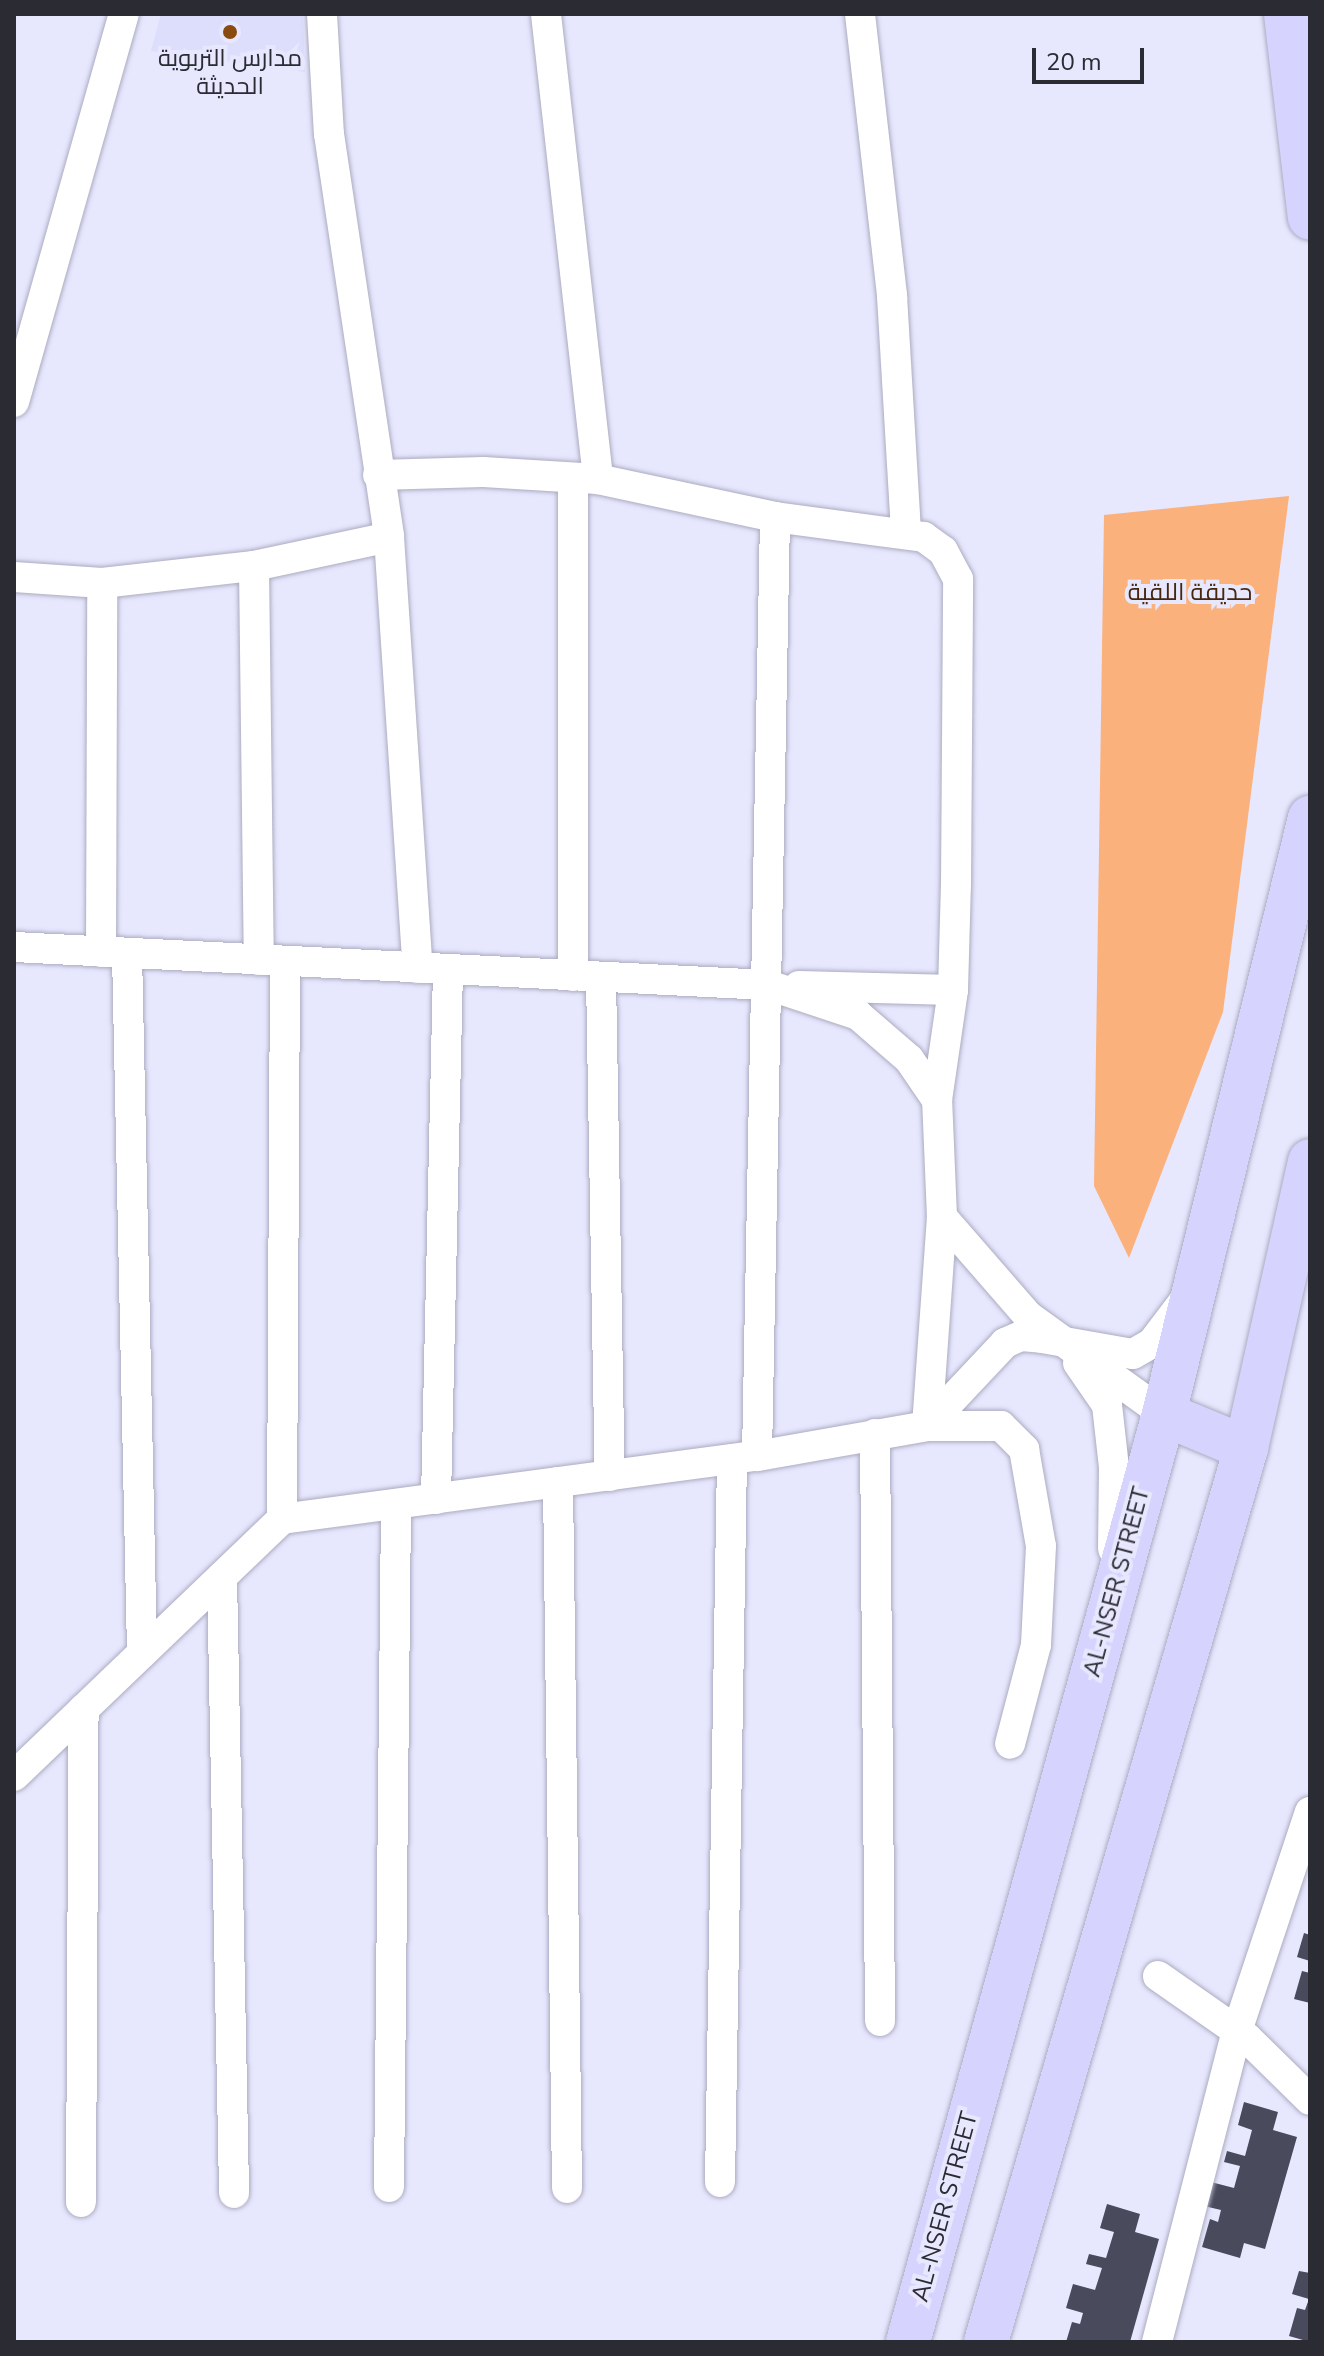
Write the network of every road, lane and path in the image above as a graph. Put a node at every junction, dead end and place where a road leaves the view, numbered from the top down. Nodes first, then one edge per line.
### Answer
1 (124, 14) edge
2 (322, 14) edge
3 (546, 14) edge
4 (860, 14) edge
5 (1286, 14) edge
6 (1310, 218) edge
7 (14, 402) edge
8 (378, 475) junction
9 (585, 479) junction
10 (775, 517) junction
11 (906, 534) junction
12 (389, 537) junction
13 (254, 566) junction
14 (14, 577) edge
15 (102, 583) junction
16 (1310, 818) edge
17 (14, 947) edge
18 (114, 952) junction
19 (272, 961) junction
20 (433, 968) junction
21 (587, 976) junction
22 (768, 985) junction
23 (953, 990) junction
24 (937, 1100) junction
25 (1310, 1161) edge
26 (942, 1217) junction
27 (1196, 1285) junction
28 (1065, 1345) junction
29 (1164, 1414) junction
30 (927, 1426) junction
31 (875, 1434) junction
32 (1246, 1448) junction
33 (745, 1458) junction
34 (610, 1476) junction
35 (558, 1482) junction
36 (436, 1499) junction
37 (396, 1504) junction
38 (282, 1519) junction
39 (222, 1577) junction
40 (1110, 1608) junction
41 (142, 1653) junction
42 (84, 1709) junction
43 (1010, 1744) dead end
44 (14, 1776) edge
45 (1310, 1812) edge
46 (1158, 1976) dead end
47 (880, 2021) dead end
48 (1237, 2031) junction
49 (1310, 2100) edge
50 (720, 2182) dead end
51 (389, 2187) dead end
52 (567, 2188) dead end
53 (234, 2193) dead end
54 (81, 2202) dead end
55 (908, 2342) edge
56 (986, 2342) edge
57 (1157, 2342) edge

1 - 7 street
2 - 8 street
3 - 9 street
4 - 11 street
5 - 6 main road
8 - 9 street
8 - 12 street
9 - 10 street
9 - 21 street
10 - 11 street
10 - 22 street
11 - 23 street
12 - 13 street
12 - 20 street
13 - 15 street
13 - 19 street
14 - 15 street
15 - 18 street
16 - 27 main road, AL-NSER STREET
17 - 18 street
18 - 19 street
18 - 41 street
19 - 20 street
19 - 38 street
20 - 21 street
20 - 36 street
21 - 22 street
21 - 34 street
22 - 23 street
22 - 24 street
22 - 33 street
23 - 24 street
24 - 26 street
25 - 32 main road
26 - 28 street
26 - 30 street
27 - 28 street
27 - 29 main road, AL-NSER STREET
28 - 29 street
28 - 30 street
28 - 40 street
29 - 32 main road
29 - 40 main road, AL-NSER STREET
30 - 31 street
30 - 43 street
31 - 33 street
31 - 47 street
32 - 56 main road
33 - 34 street
33 - 50 street
34 - 35 street
35 - 36 street
35 - 52 street
36 - 37 street
37 - 38 street
37 - 51 street
38 - 39 street
39 - 41 street
39 - 53 street
40 - 55 main road, AL-NSER STREET
41 - 42 street
42 - 44 street
42 - 54 street
45 - 48 street
46 - 48 street
48 - 49 street
48 - 57 street

